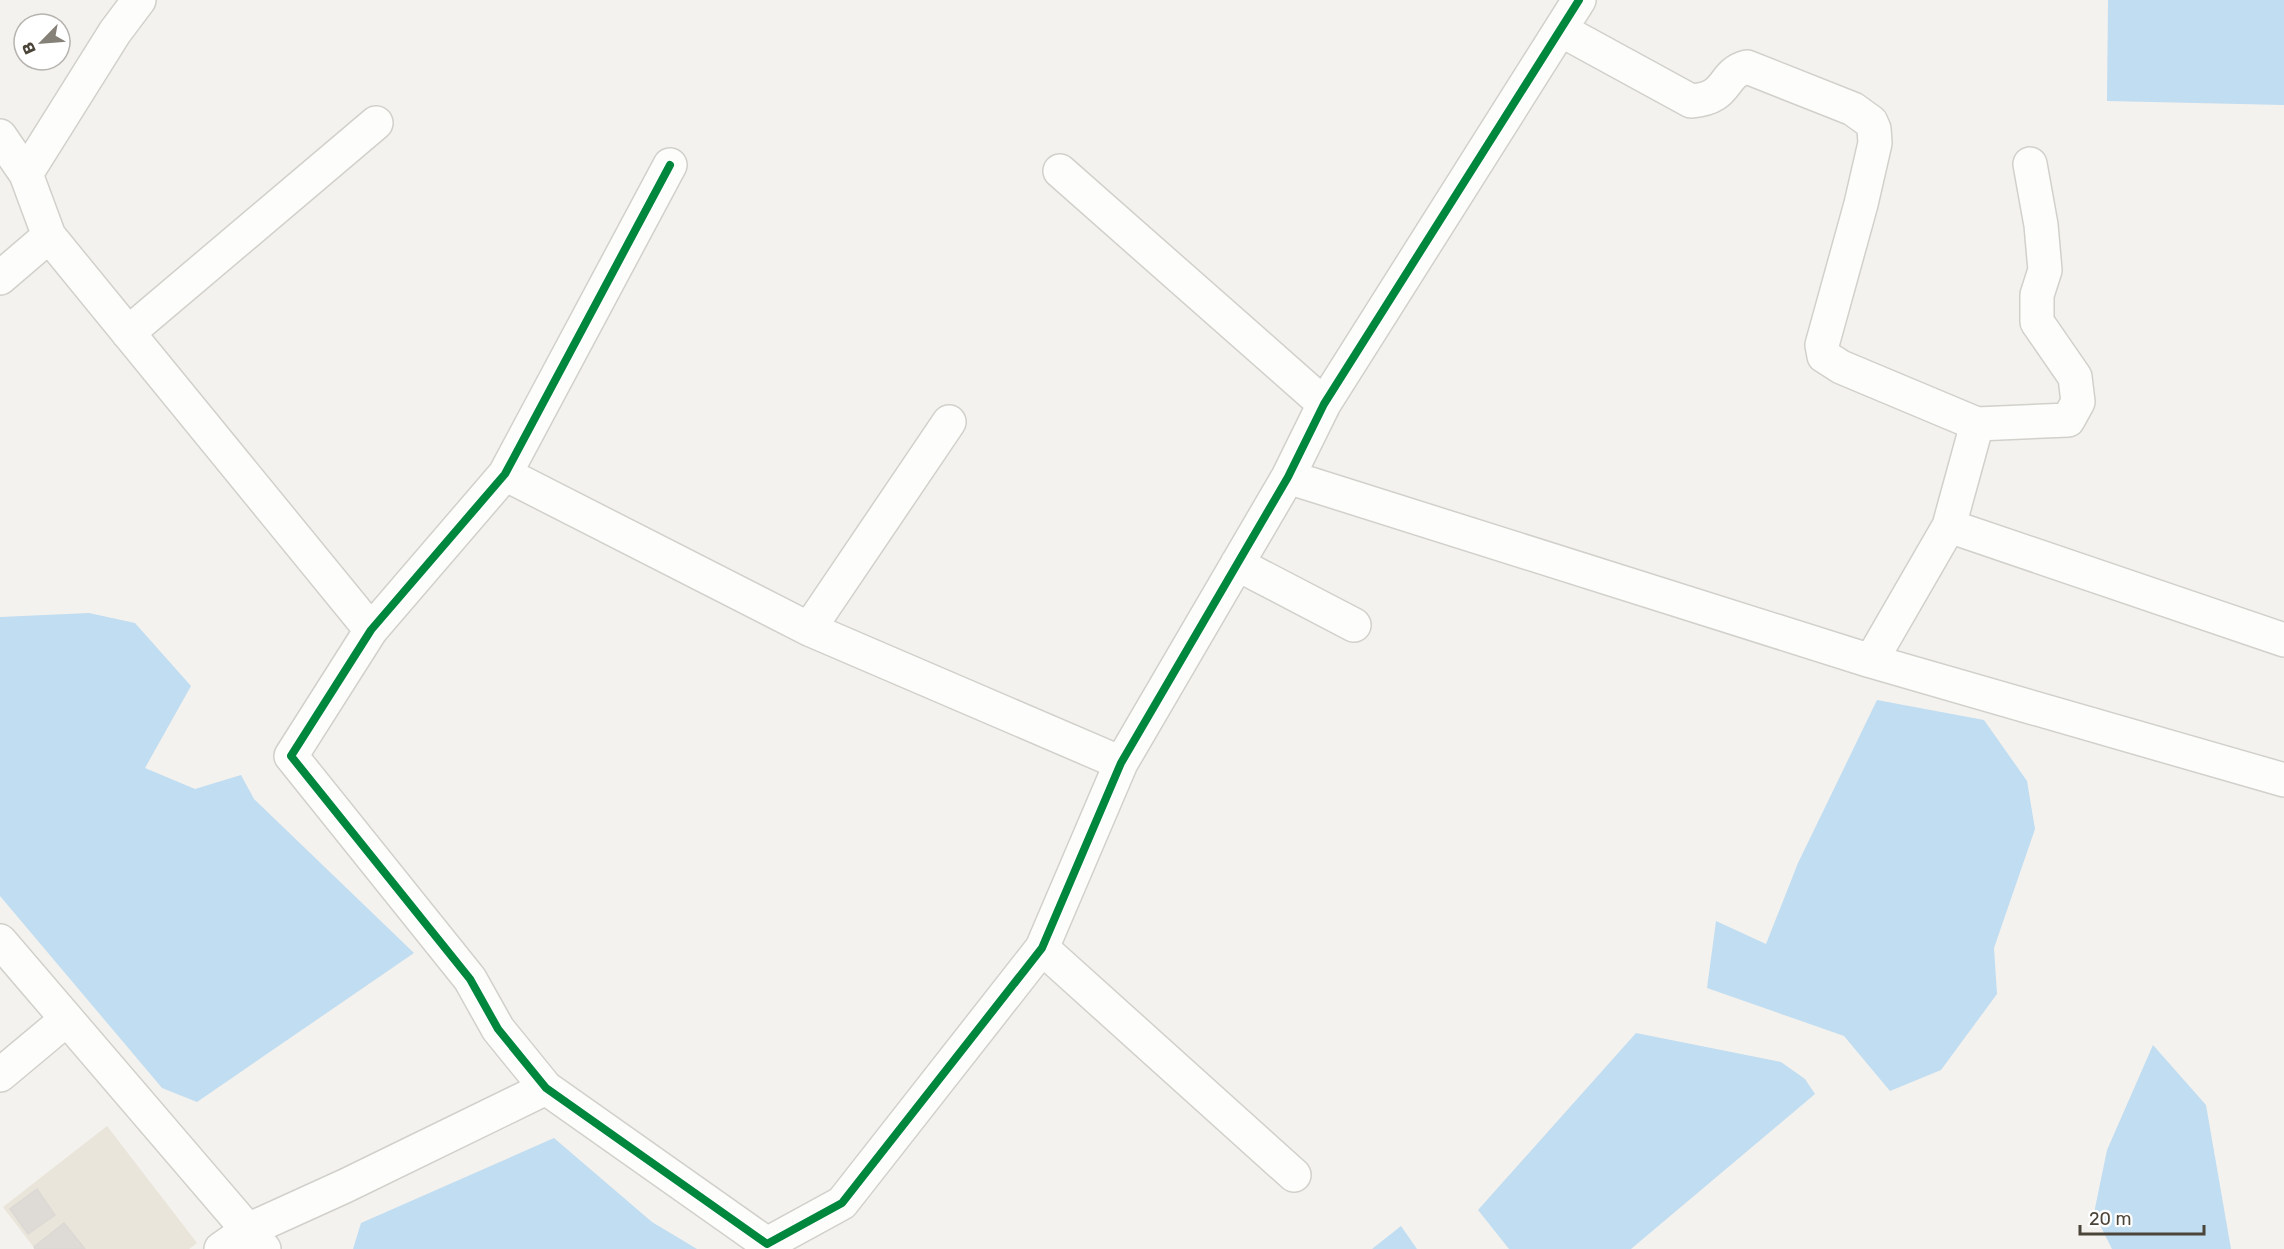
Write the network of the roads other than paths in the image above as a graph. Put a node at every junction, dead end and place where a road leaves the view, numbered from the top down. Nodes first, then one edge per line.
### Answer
1 (139, 0) edge
2 (1579, 0) edge
3 (1562, 30) junction
4 (375, 123) dead end
5 (0, 136) edge
6 (2030, 164) dead end
7 (670, 165) dead end
8 (1060, 171) dead end
9 (26, 174) junction
10 (49, 236) junction
11 (0, 278) edge
12 (128, 333) junction
13 (1324, 404) junction
14 (949, 422) dead end
15 (1977, 424) junction
16 (505, 474) junction
17 (1288, 477) junction
18 (1949, 526) junction
19 (1237, 564) junction
20 (1354, 625) dead end
21 (370, 630) junction
22 (809, 630) junction
23 (2284, 640) edge
24 (1871, 661) junction
25 (1121, 763) junction
26 (2284, 780) edge
27 (0, 941) edge
28 (1042, 948) junction
29 (67, 1018) junction
30 (0, 1075) edge
31 (546, 1088) junction
32 (1294, 1175) dead end
33 (256, 1239) edge
34 (221, 1249) edge

1 - 9 street
2 - 3 street
3 - 13 street
3 - 15 street
4 - 12 street
5 - 9 street
6 - 15 street
7 - 16 street
8 - 13 street
9 - 10 street
10 - 11 street
10 - 12 street
12 - 21 street
13 - 17 street
14 - 22 street
15 - 18 street
16 - 21 street
16 - 22 street
17 - 19 street
17 - 24 street
18 - 23 street
18 - 24 street
19 - 20 street
19 - 25 street
21 - 31 street
22 - 25 street
24 - 26 street
25 - 28 street
27 - 29 street
28 - 31 street
28 - 32 street
29 - 30 street
29 - 33 street
31 - 33 street
33 - 34 street

